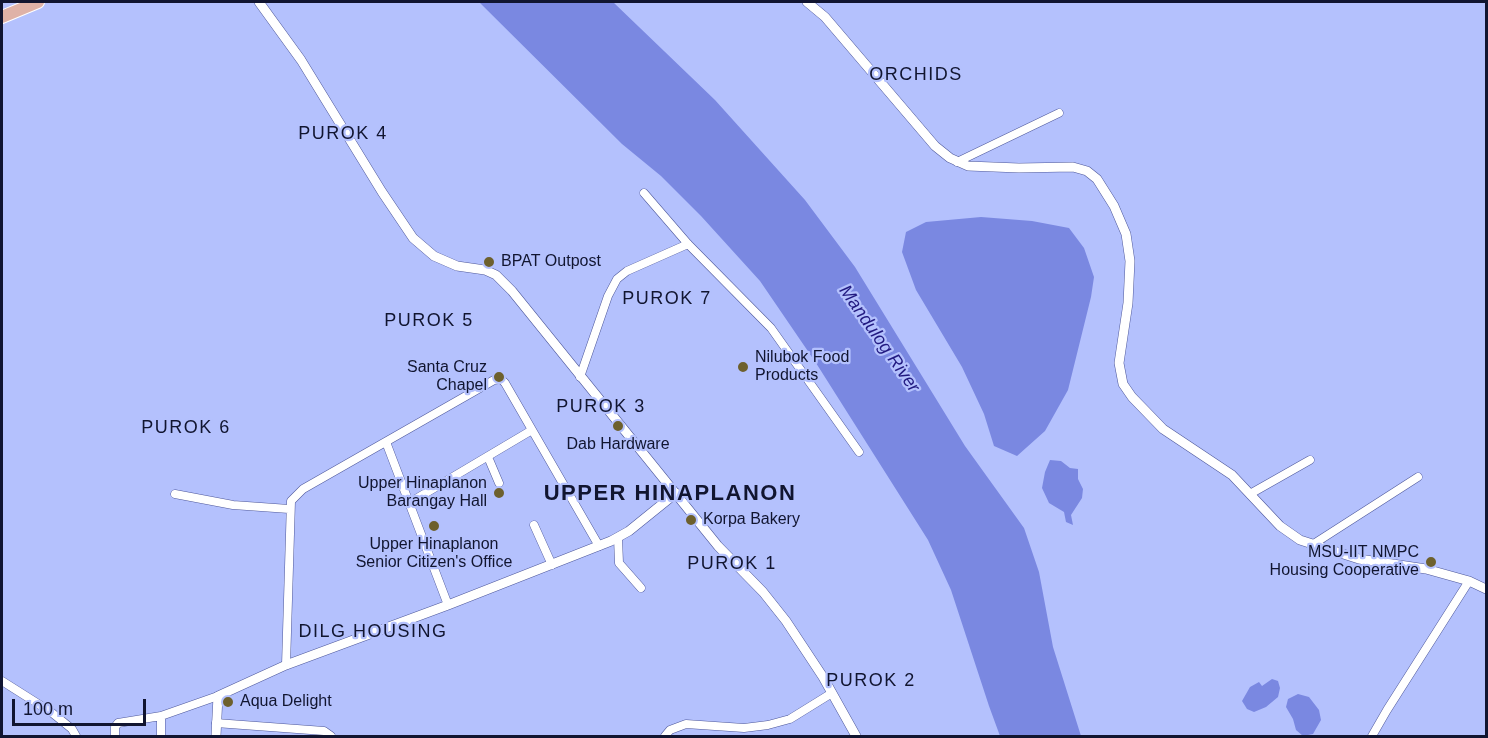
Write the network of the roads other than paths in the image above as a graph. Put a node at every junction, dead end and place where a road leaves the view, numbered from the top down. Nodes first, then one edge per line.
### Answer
1 (38, 2) edge
2 (259, 2) edge
3 (807, 2) edge
4 (2, 17) edge
5 (1059, 113) dead end
6 (957, 162) junction
7 (644, 193) dead end
8 (688, 244) junction
9 (580, 377) junction
10 (532, 430) junction
11 (386, 442) junction
12 (859, 452) dead end
13 (488, 457) junction
14 (1310, 460) dead end
15 (1418, 477) dead end
16 (499, 483) dead end
17 (175, 494) dead end
18 (676, 494) junction
19 (1250, 494) junction
20 (409, 503) junction
21 (290, 509) junction
22 (534, 525) dead end
23 (618, 538) junction
24 (1312, 545) junction
25 (599, 546) junction
26 (552, 565) junction
27 (1469, 581) junction
28 (641, 588) dead end
29 (1486, 589) edge
30 (448, 605) junction
31 (286, 665) junction
32 (2, 681) edge
33 (832, 693) junction
34 (218, 696) junction
35 (161, 716) junction
36 (216, 723) junction
37 (76, 736) edge
38 (116, 736) edge
39 (160, 736) edge
40 (216, 736) edge
41 (331, 736) edge
42 (665, 736) edge
43 (856, 736) edge
44 (1372, 736) edge

1 - 4 main road
2 - 9 street
3 - 6 street
5 - 6 street
6 - 19 street
7 - 8 street
8 - 9 street
8 - 12 street
9 - 18 street
10 - 11 street
10 - 13 street
10 - 25 street
11 - 20 street
11 - 21 street
13 - 16 street
13 - 20 street
14 - 19 street
15 - 24 street
17 - 21 street
18 - 23 street
18 - 33 street
19 - 24 street
20 - 30 street
21 - 31 street
22 - 26 street
23 - 25 street
23 - 28 street
24 - 27 street
25 - 26 street
26 - 30 street
27 - 29 street
27 - 44 street
30 - 31 street
31 - 34 street
32 - 37 street
33 - 42 street
33 - 43 street
34 - 35 street
34 - 36 street
35 - 38 street
35 - 39 street
36 - 40 street
36 - 41 street

